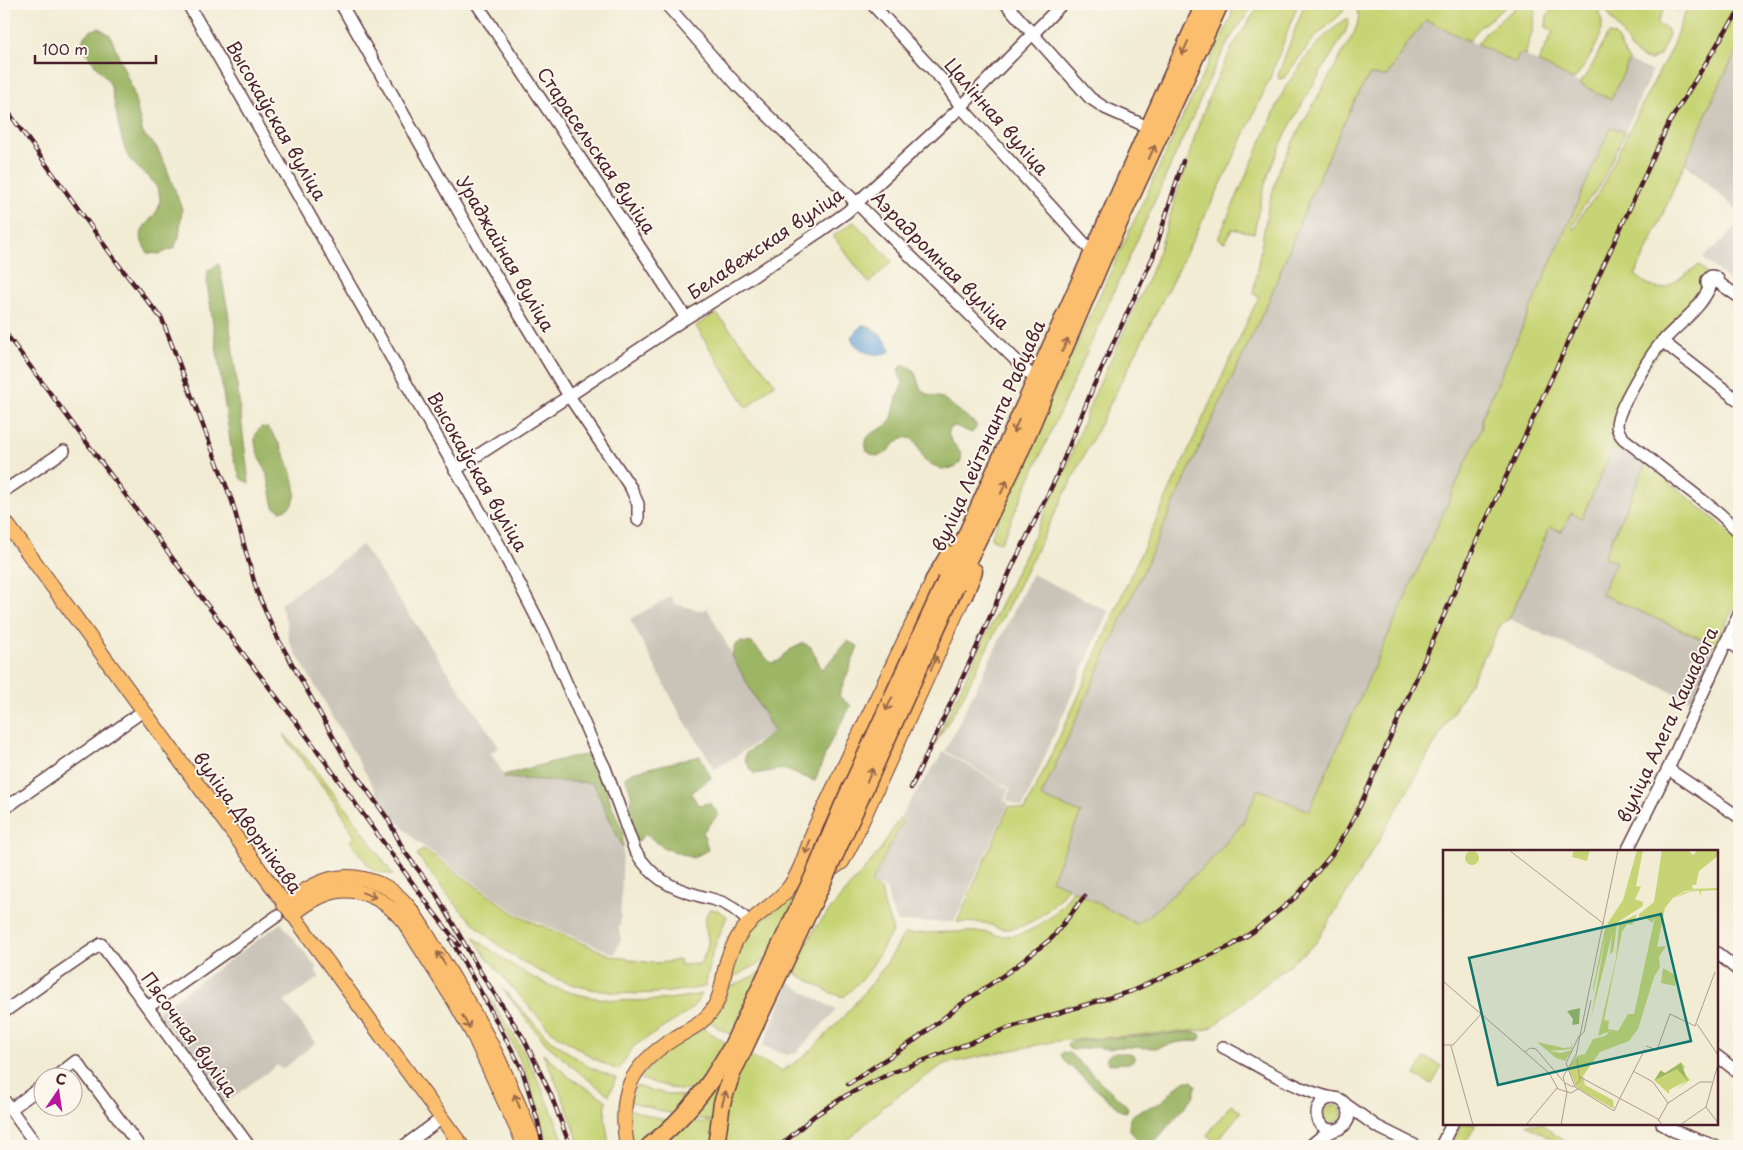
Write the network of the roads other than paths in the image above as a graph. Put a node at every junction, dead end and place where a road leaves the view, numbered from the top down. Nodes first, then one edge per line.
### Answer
1 (188, 4) edge
2 (341, 4) edge
3 (477, 4) edge
4 (666, 4) edge
5 (872, 4) edge
6 (1006, 4) edge
7 (1062, 4) edge
8 (1204, 4) edge
9 (1220, 4) edge
10 (1033, 34) junction
11 (961, 107) junction
12 (1150, 128) junction
13 (857, 204) junction
14 (1093, 253) junction
15 (1739, 297) edge
16 (686, 318) junction
17 (1662, 341) junction
18 (1041, 385) junction
19 (569, 396) junction
20 (1739, 401) edge
21 (64, 451) dead end
22 (455, 470) junction
23 (4, 492) edge
24 (4, 520) edge
25 (638, 520) dead end
26 (1739, 532) edge
27 (950, 586) junction
28 (1739, 614) edge
29 (1727, 640) junction
30 (1739, 649) edge
31 (143, 712) junction
32 (1668, 769) junction
33 (838, 779) junction
34 (874, 797) junction
35 (4, 809) edge
36 (1739, 817) edge
37 (816, 825) junction
38 (853, 841) junction
39 (1628, 850) edge
40 (284, 912) junction
41 (750, 923) junction
42 (1718, 954) edge
43 (1739, 971) edge
44 (148, 1007) junction
45 (4, 1012) edge
46 (1223, 1047) dead end
47 (1718, 1057) edge
48 (67, 1068) edge
49 (81, 1068) edge
50 (82, 1069) edge
51 (1739, 1073) edge
52 (1302, 1088) junction
53 (32, 1094) edge
54 (1333, 1098) junction
55 (4, 1100) edge
56 (1348, 1106) junction
57 (11, 1110) junction
58 (1317, 1116) junction
59 (441, 1119) junction
60 (1451, 1125) edge
61 (1664, 1125) edge
62 (1376, 1126) junction
63 (1338, 1130) junction
64 (1312, 1145) edge
65 (37, 1146) edge
66 (139, 1146) edge
67 (249, 1146) edge
68 (404, 1146) edge
69 (462, 1146) edge
70 (525, 1146) edge
71 (536, 1146) edge
72 (627, 1146) edge
73 (650, 1146) edge
74 (716, 1146) edge
75 (1416, 1146) edge
76 (1440, 1146) edge
77 (1715, 1146) edge

1 - 22 street, Высокаўская вуліца
2 - 19 street, Ураджайная вуліца
3 - 16 street, Старасельская вуліца
4 - 13 street, Аэрадромная вуліца
5 - 11 street, Цалінная вуліца
6 - 10 street
7 - 10 street, Белавежская вуліца
8 -> 12 highway, вуліца Лейтэнанта Рабцава
18 -> 9 highway, вуліца Лейтэнанта Рабцава
10 - 11 street, Белавежская вуліца
10 - 12 street
11 - 13 street, Белавежская вуліца
11 - 14 street, Цалінная вуліца
12 - 14 highway, вуліца Лейтэнанта Рабцава
13 - 16 street, Белавежская вуліца
13 - 18 street, Аэрадромная вуліца
14 - 18 highway, вуліца Лейтэнанта Рабцава
15 - 17 street
16 - 19 street, Белавежская вуліца
17 - 20 street
17 - 26 street
18 -> 27 highway, вуліца Лейтэнанта Рабцава
27 -> 18 highway, вуліца Лейтэнанта Рабцава
19 - 22 street, Белавежская вуліца
19 - 25 street, Ураджайная вуліца
21 - 23 street
22 - 41 street, Высокаўская вуліца
24 - 31 main road, вуліца Дворнікава
27 - 33 main road, вуліца Лейтэнанта Рабцава
34 -> 27 main road, вуліца Лейтэнанта Рабцава
27 -> 73 highway, вуліца Лейтэнанта Рабцава, bridge
74 -> 27 highway, вуліца Лейтэнанта Рабцава, bridge
28 - 29 street, вуліца Алега Кашавога
29 - 30 street
29 - 32 street, вуліца Алега Кашавога
31 - 35 street
31 - 40 main road, вуліца Дворнікава
32 - 36 street
32 - 39 street, вуліца Алега Кашавога
33 - 34 main road
33 - 37 main road, вуліца Лейтэнанта Рабцава
34 - 38 main road, вуліца Лейтэнанта Рабцава
37 - 38 main road
37 -> 41 main road, вуліца Лейтэнанта Рабцава
38 - 41 main road, вуліца Лейтэнанта Рабцава
40 - 44 street
40 - 59 main road, вуліца Дворнікава
40 -> 70 main road
71 -> 40 main road
41 - 72 main road
42 - 43 street
44 - 45 street, Пясочная вуліца
44 - 67 street, Пясочная вуліца
46 - 52 street
47 - 51 street
48 - 49 street
50 - 66 street
52 - 54 street
52 - 58 street
53 - 57 street
54 - 56 street
54 - 58 street
55 - 57 street
56 - 62 street
56 - 63 street
57 - 65 street
58 - 63 street
58 - 64 street
59 - 68 street
59 - 69 main road, вуліца Дворнікава
60 - 76 street
61 - 77 street
62 - 63 street
62 - 75 street
63 - 64 street

